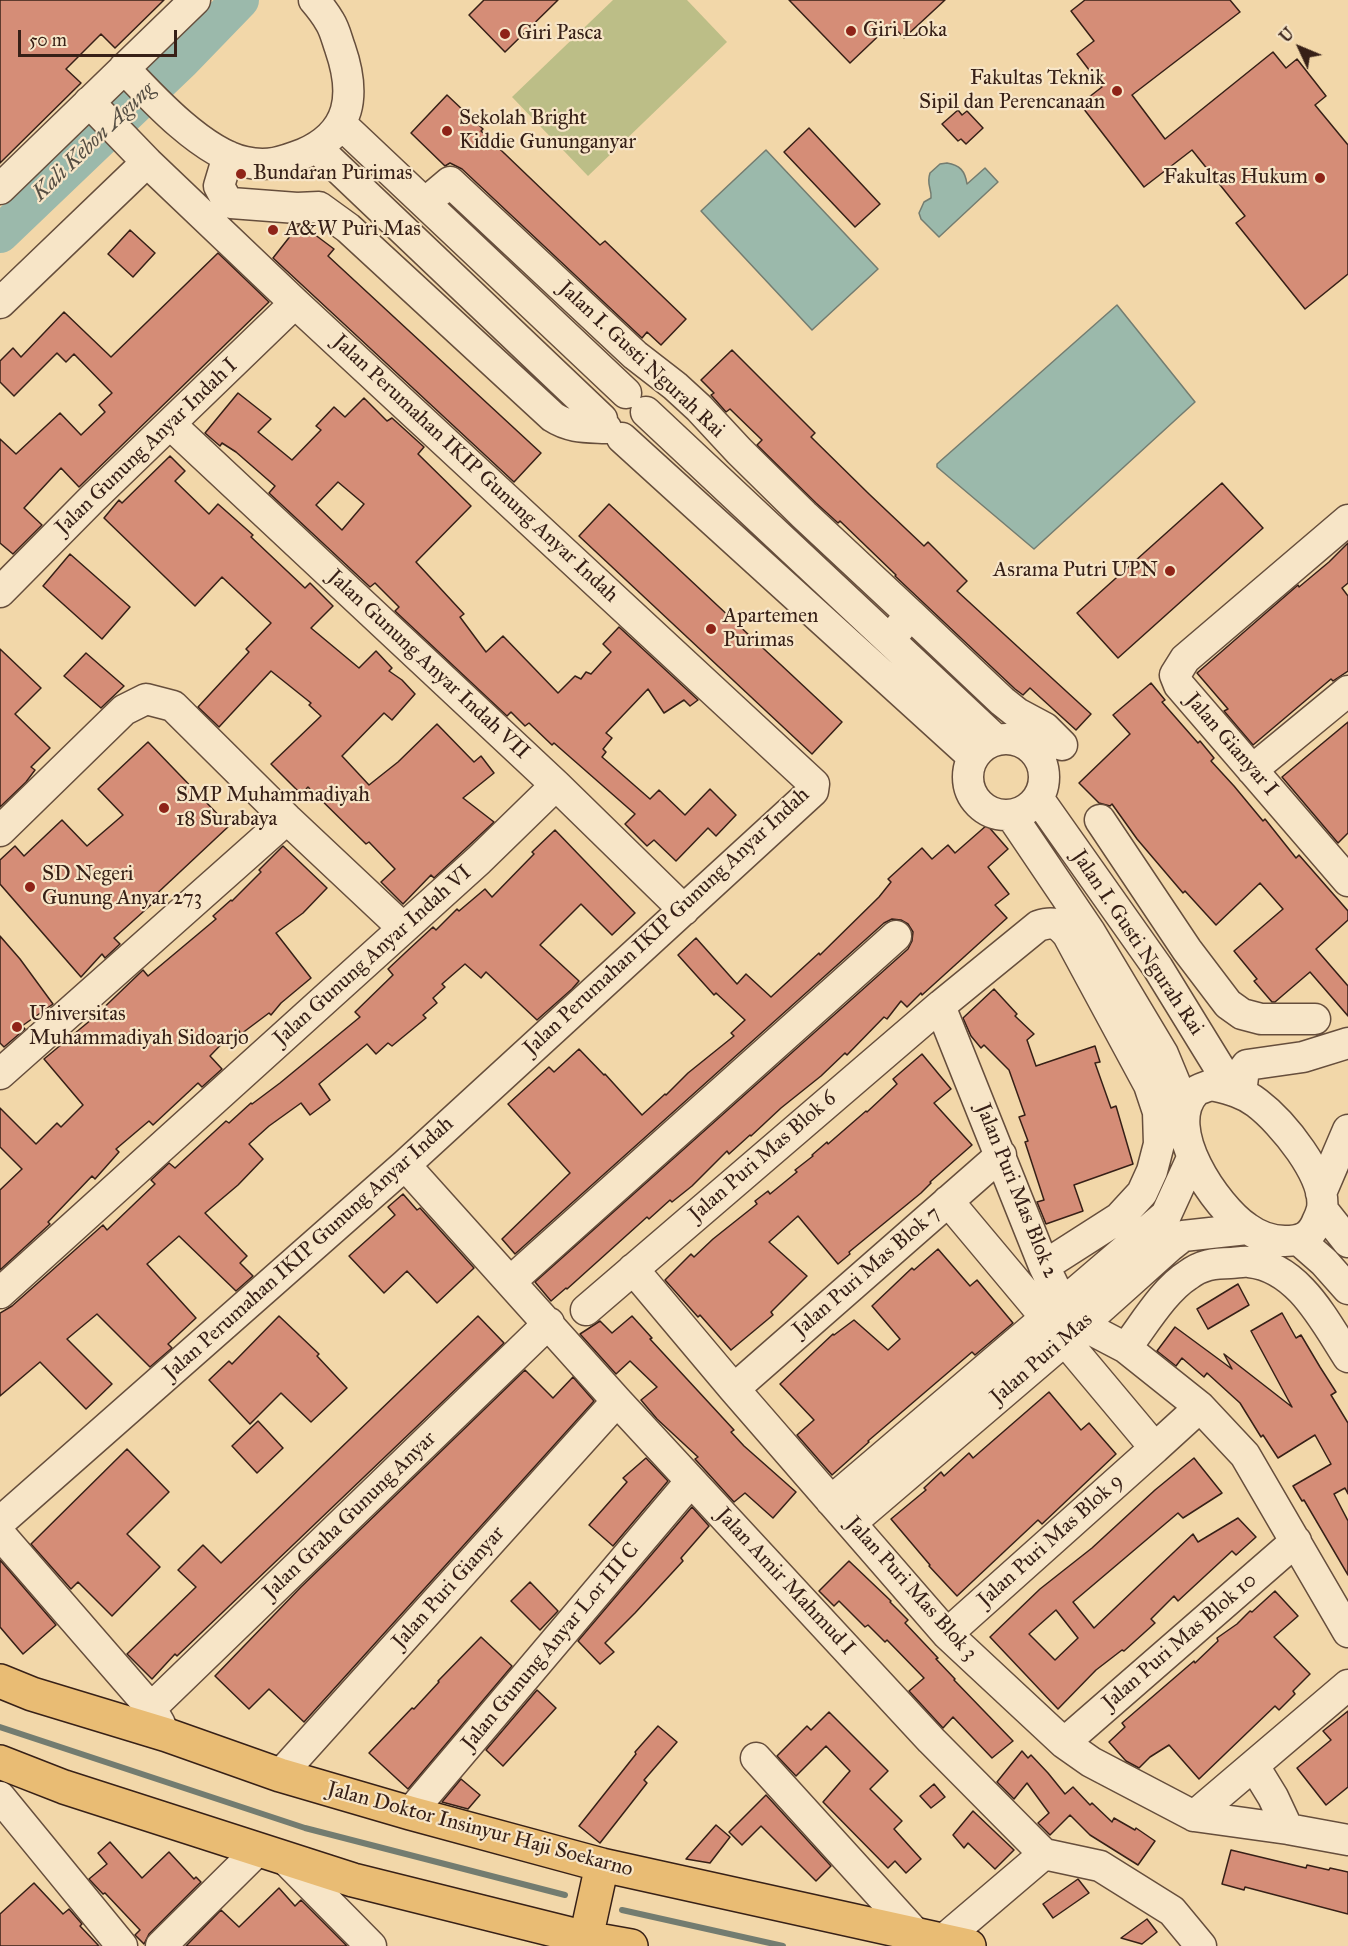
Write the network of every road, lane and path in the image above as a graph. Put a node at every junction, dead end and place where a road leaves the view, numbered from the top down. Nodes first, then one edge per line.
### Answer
1 (195, 0) edge
2 (315, 0) edge
3 (131, 76) junction
4 (96, 110) junction
5 (341, 124) junction
6 (317, 148) junction
7 (138, 153) junction
8 (228, 156) junction
9 (0, 189) edge
10 (425, 203) junction
11 (348, 228) junction
12 (407, 234) junction
13 (0, 303) edge
14 (295, 303) junction
15 (636, 403) junction
16 (170, 424) junction
17 (610, 428) junction
18 (804, 515) junction
19 (1348, 520) edge
20 (782, 538) junction
21 (0, 592) edge
22 (900, 627) junction
23 (1348, 691) edge
24 (996, 740) junction
25 (1062, 745) dead end
26 (973, 757) junction
27 (1252, 770) junction
28 (556, 785) junction
29 (1038, 798) junction
30 (1011, 815) junction
31 (287, 819) junction
32 (1100, 820) dead end
33 (0, 831) edge
34 (1346, 875) edge
35 (684, 910) junction
36 (403, 928) junction
37 (896, 936) dead end
38 (1187, 950) junction
39 (1158, 968) junction
40 (940, 1006) junction
41 (1315, 1019) dead end
42 (1348, 1042) edge
43 (0, 1074) edge
44 (1237, 1091) junction
45 (1185, 1107) junction
46 (1348, 1130) edge
47 (1001, 1155) junction
48 (1192, 1158) junction
49 (405, 1165) junction
50 (1322, 1201) junction
51 (948, 1202) junction
52 (1174, 1226) junction
53 (1247, 1229) junction
54 (1300, 1241) junction
55 (1348, 1242) edge
56 (1044, 1266) junction
57 (633, 1269) junction
58 (512, 1281) junction
59 (1348, 1288) edge
60 (0, 1293) edge
61 (586, 1310) dead end
62 (1063, 1322) junction
63 (549, 1323) junction
64 (1126, 1348) junction
65 (1348, 1357) edge
66 (734, 1389) junction
67 (617, 1401) junction
68 (1200, 1407) junction
69 (1155, 1448) junction
70 (691, 1481) junction
71 (831, 1501) junction
72 (0, 1522) edge
73 (851, 1523) junction
74 (0, 1534) edge
75 (1296, 1541) junction
76 (1348, 1632) edge
77 (947, 1634) junction
78 (0, 1681) edge
79 (1348, 1685) edge
80 (159, 1722) junction
81 (1064, 1743) junction
82 (756, 1758) dead end
83 (0, 1762) edge
84 (1254, 1766) junction
85 (280, 1775) junction
86 (0, 1797) edge
87 (410, 1813) junction
88 (1194, 1816) junction
89 (1288, 1829) junction
90 (1348, 1840) edge
91 (272, 1854) junction
92 (1044, 1854) junction
93 (602, 1865) junction
94 (353, 1880) junction
95 (331, 1906) junction
96 (942, 1939) edge
97 (589, 1942) edge
98 (122, 1946) edge
99 (161, 1946) edge
100 (371, 1946) edge
101 (631, 1946) edge
102 (1201, 1946) edge

1 - 3 street
2 - 5 street
3 - 4 street
3 - 8 street
4 - 7 street, Jalan Perumahan IKIP Gunung Anyar Indah
4 - 9 street
5 - 6 street
5 - 10 street, Jalan I. Gusti Ngurah Rai
6 - 8 street
6 - 12 street
7 - 13 street
7 - 14 street, Jalan Perumahan IKIP Gunung Anyar Indah
8 - 11 street
10 - 15 street, Jalan I. Gusti Ngurah Rai
10 - 18 street, Jalan I. Gusti Ngurah Rai
11 - 12 street
11 - 17 street
12 - 17 street
14 - 16 street, Jalan Gunung Anyar Indah I
14 - 35 street, Jalan Perumahan IKIP Gunung Anyar Indah
15 - 17 street
15 - 17 street
15 - 20 street, Jalan I. Gusti Ngurah Rai
16 - 21 street, Jalan Gunung Anyar Indah I
16 - 28 street, Jalan Gunung Anyar Indah VII
17 - 26 street
18 - 20 street
18 - 22 street, Jalan I. Gusti Ngurah Rai
19 - 27 street, Jalan Gianyar I
20 - 22 street, Jalan I. Gusti Ngurah Rai
22 - 24 street, Jalan I. Gusti Ngurah Rai
22 - 25 street, Jalan I. Gusti Ngurah Rai
23 - 27 street
24 - 26 street
24 - 29 street
26 - 30 street
27 - 34 street, Jalan Gianyar I
28 - 35 street, Jalan Gunung Anyar Indah VII
28 - 36 street, Jalan Gunung Anyar Indah VI
29 - 30 street
29 - 39 street, Jalan I. Gusti Ngurah Rai
30 - 45 street, Jalan I. Gusti Ngurah Rai
31 - 33 street
31 - 36 street
31 - 43 street
32 - 38 street
35 - 49 street, Jalan Perumahan IKIP Gunung Anyar Indah
36 - 60 street, Jalan Gunung Anyar Indah VI
37 - 58 street
38 - 39 street
38 - 41 street
39 - 44 street, Jalan I. Gusti Ngurah Rai
40 - 47 street, Jalan Puri Mas Blok 2
40 - 56 street, Jalan Puri Mas Blok 6
40 - 57 street, Jalan Puri Mas Blok 6
42 - 44 street
44 - 45 street
44 - 50 street
45 - 48 street, Jalan I. Gusti Ngurah Rai
46 - 50 street
47 - 51 street, Jalan Puri Mas Blok 7
47 - 56 street, Jalan Puri Mas Blok 2
48 - 52 street, Jalan Puri Mas
48 - 53 street, Jalan I. Gusti Ngurah Rai
49 - 58 street, Jalan Amir Mahmud I
49 - 72 street, Jalan Perumahan IKIP Gunung Anyar Indah
50 - 54 street
50 - 55 street
51 - 62 street
51 - 66 street, Jalan Puri Mas Blok 7
52 - 53 street
52 - 62 street, Jalan Puri Mas
53 - 54 street
54 - 59 street
56 - 62 street, Jalan Puri Mas Blok 2
57 - 61 street, Jalan Puri Mas Blok 6
57 - 66 street, Jalan Puri Mas Blok 3
58 - 63 street, Jalan Amir Mahmud I
62 - 64 street
62 - 69 street
62 - 71 street, Jalan Puri Mas
62 - 73 street, Jalan Puri Mas
63 - 67 street, Jalan Amir Mahmud I
63 - 80 street, Jalan Graha Gunung Anyar
64 - 65 street
64 - 68 street
66 - 71 street, Jalan Puri Mas Blok 3
67 - 70 street, Jalan Amir Mahmud I
67 - 85 street, Jalan Puri Gianyar
68 - 69 street, Jalan Puri Mas Blok 9
68 - 75 street
69 - 77 street, Jalan Puri Mas Blok 9
70 - 87 street, Jalan Gunung Anyar Lor III C
70 - 92 street, Jalan Amir Mahmud I
71 - 73 street, Jalan Puri Mas Blok 3
73 - 77 street, Jalan Puri Mas Blok 3
74 - 80 street
75 - 76 street
75 - 81 street, Jalan Puri Mas Blok 10
77 - 81 street, Jalan Puri Mas Blok 3
78 - 80 main road, Jalan Doktor Insinyur Haji Soekarno
79 - 84 street
80 - 85 main road, Jalan Doktor Insinyur Haji Soekarno
81 - 88 street, Jalan Puri Mas Blok 3
82 - 96 street
83 - 91 main road
84 - 88 street
84 - 89 street
85 - 87 main road, Jalan Doktor Insinyur Haji Soekarno
86 - 98 street
87 - 93 main road, Jalan Doktor Insinyur Haji Soekarno
88 - 89 street, Jalan Puri Mas Blok 3
89 - 90 street, Jalan Puri Mas Blok 3
91 - 94 main road
91 - 95 street
91 - 99 street
92 - 96 street
92 - 102 street
93 - 96 main road, Jalan Doktor Insinyur Haji Soekarno
93 - 97 main road
94 - 95 street
94 - 97 main road
95 - 100 street
97 - 101 main road

